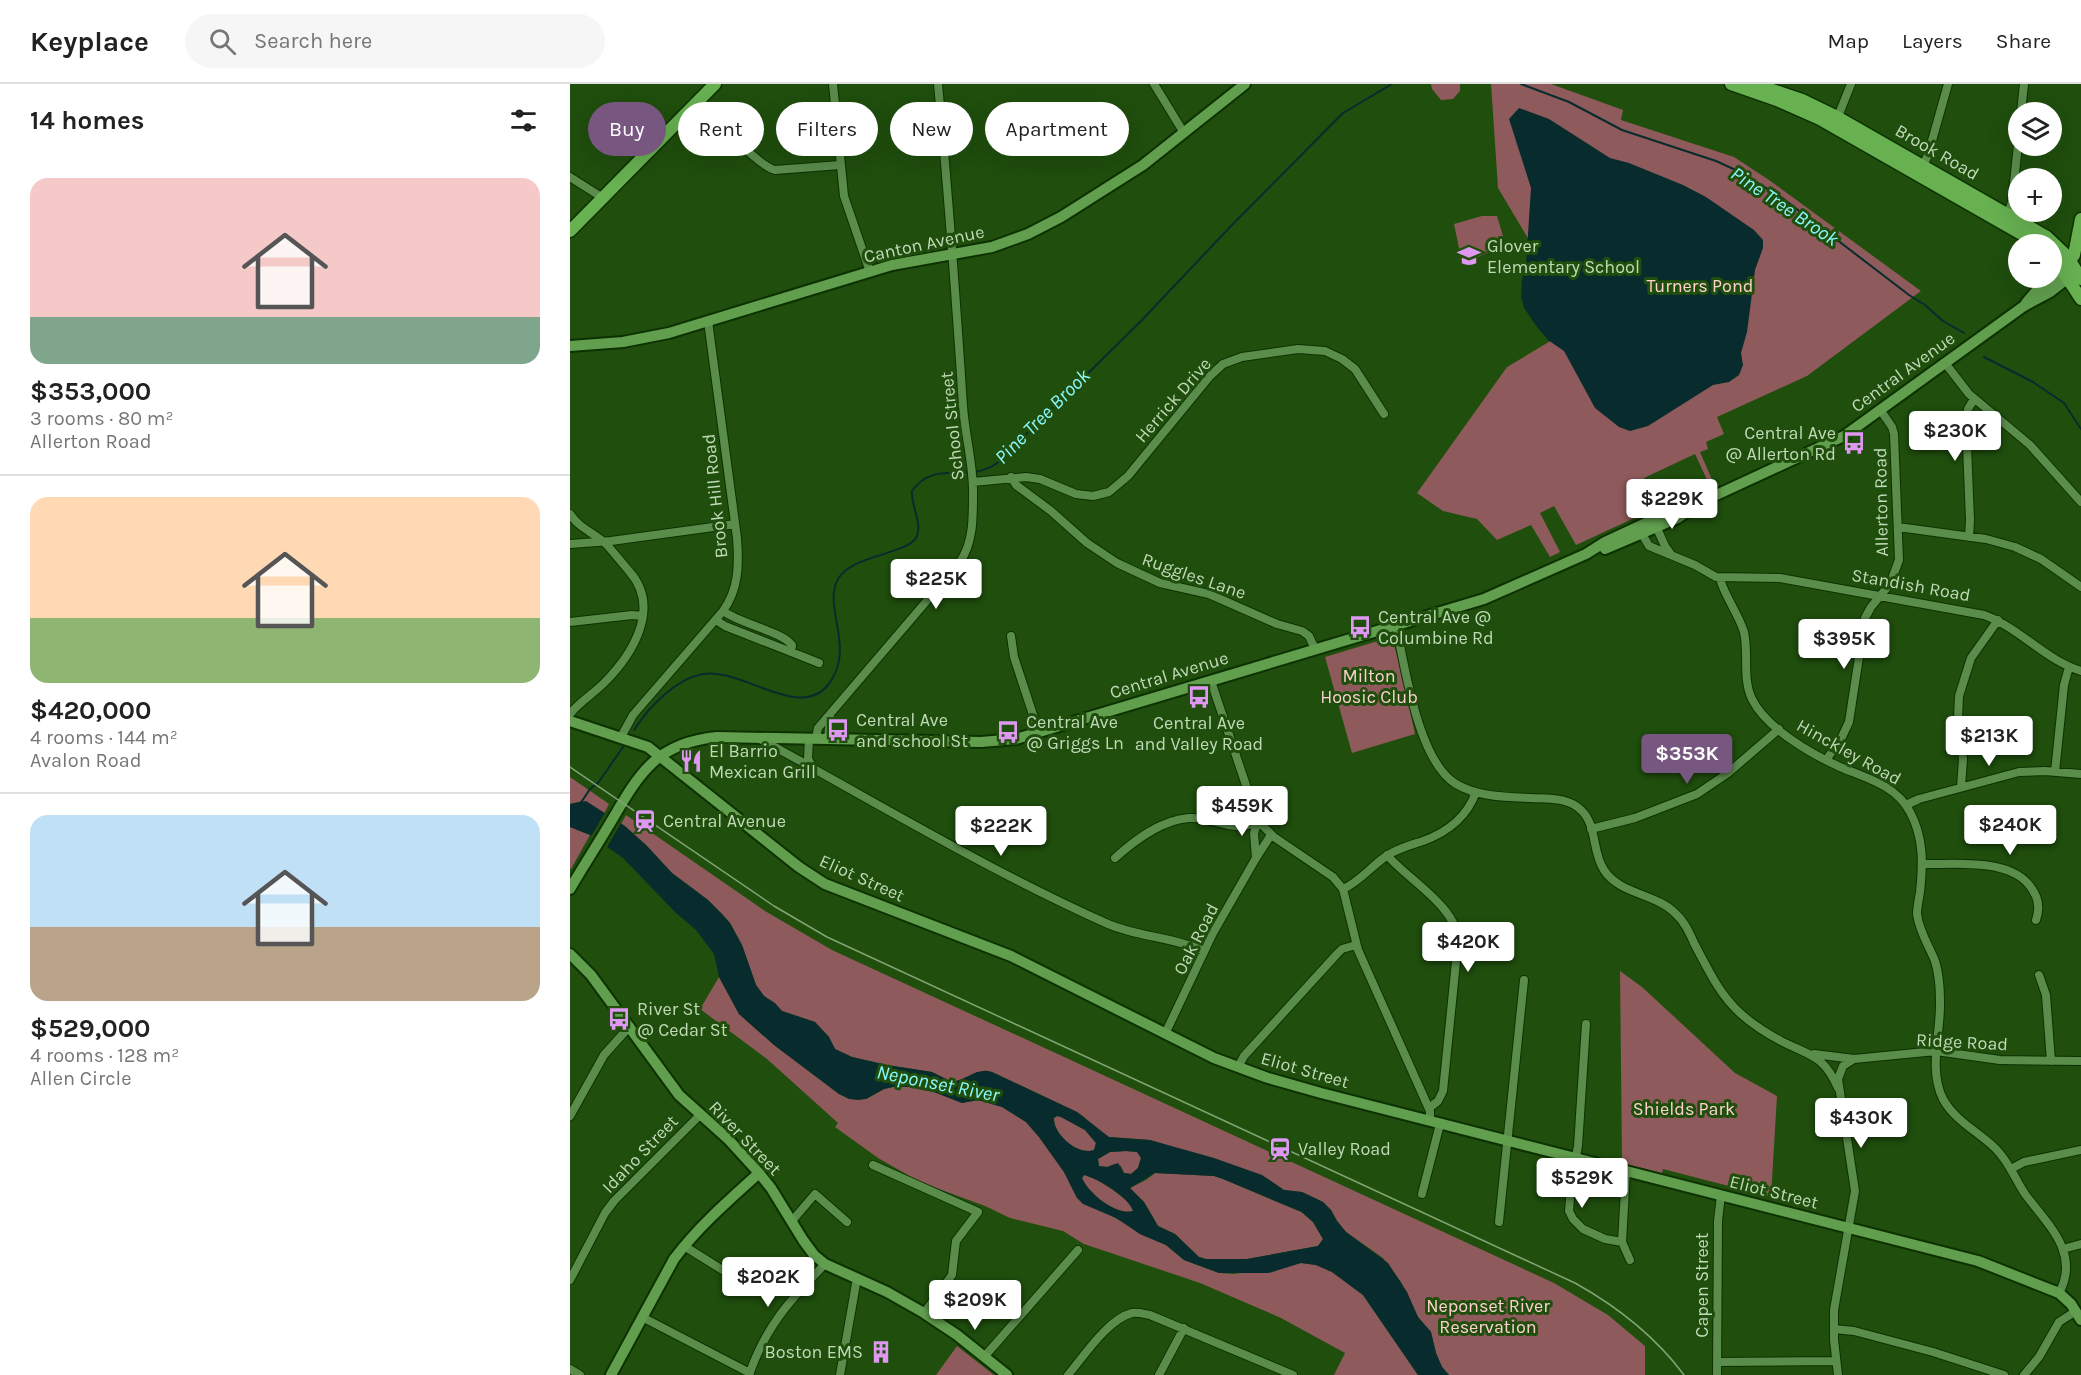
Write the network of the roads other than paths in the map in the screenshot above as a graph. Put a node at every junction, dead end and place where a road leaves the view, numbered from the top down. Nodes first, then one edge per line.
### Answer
1 (716, 84) edge
2 (833, 84) edge
3 (938, 84) edge
4 (1154, 84) edge
5 (1245, 84) edge
6 (1731, 84) edge
7 (1755, 84) edge
8 (1851, 84) edge
9 (1948, 84) edge
10 (2024, 84) edge
11 (699, 101) junction
12 (2022, 102) edge
13 (1835, 122) junction
14 (1184, 133) junction
15 (2017, 156) edge
16 (840, 165) junction
17 (1921, 170) junction
18 (570, 177) edge
19 (603, 198) junction
20 (2005, 218) junction
21 (2081, 219) edge
22 (570, 231) edge
23 (2026, 234) edge
24 (952, 253) junction
25 (2074, 270) edge
26 (870, 272) junction
27 (2081, 299) edge
28 (708, 321) junction
29 (570, 346) edge
30 (1945, 363) junction
31 (1974, 399) junction
32 (1881, 411) junction
33 (1384, 414) dead end
34 (1011, 477) junction
35 (972, 480) junction
36 (2081, 502) edge
37 (570, 514) edge
38 (1655, 523) junction
39 (735, 524) junction
40 (1898, 527) junction
41 (1640, 530) junction
42 (1969, 537) junction
43 (603, 542) junction
44 (570, 544) edge
45 (1671, 554) junction
46 (1720, 578) junction
47 (2081, 587) edge
48 (1881, 595) junction
49 (723, 611) junction
50 (643, 616) junction
51 (716, 620) junction
52 (1998, 620) junction
53 (570, 622) edge
54 (1396, 626) junction
55 (1011, 636) dead end
56 (1315, 649) junction
57 (791, 652) junction
58 (819, 663) dead end
59 (2069, 667) junction
60 (2081, 671) edge
61 (1211, 681) junction
62 (570, 714) edge
63 (831, 716) junction
64 (570, 721) edge
65 (1779, 729) junction
66 (1039, 733) junction
67 (621, 737) junction
68 (757, 737) junction
69 (812, 738) junction
70 (828, 739) junction
71 (659, 756) junction
72 (1826, 760) junction
73 (814, 769) junction
74 (2055, 772) junction
75 (2081, 774) edge
76 (1961, 788) junction
77 (1476, 792) junction
78 (1906, 805) junction
79 (1258, 821) junction
80 (1591, 829) junction
81 (1271, 835) junction
82 (1387, 855) junction
83 (1115, 858) dead end
84 (1256, 858) junction
85 (1922, 864) junction
86 (570, 889) edge
87 (1343, 889) junction
88 (2036, 920) dead end
89 (1356, 945) junction
90 (1204, 951) junction
91 (570, 954) edge
92 (2039, 975) dead end
93 (1524, 980) dead end
94 (1586, 1024) dead end
95 (630, 1026) junction
96 (1165, 1034) junction
97 (1806, 1052) junction
98 (1936, 1052) junction
99 (1854, 1059) junction
100 (2051, 1061) junction
101 (2081, 1061) edge
102 (1238, 1067) junction
103 (1838, 1088) junction
104 (1429, 1107) junction
105 (700, 1114) junction
106 (570, 1116) edge
107 (1435, 1123) junction
108 (1507, 1141) junction
109 (2081, 1150) edge
110 (1576, 1159) junction
111 (873, 1165) dead end
112 (2011, 1169) junction
113 (1626, 1171) junction
114 (759, 1173) junction
115 (1422, 1194) dead end
116 (1721, 1195) junction
117 (792, 1221) junction
118 (847, 1221) dead end
119 (1499, 1222) dead end
120 (1849, 1228) junction
121 (1622, 1242) junction
122 (2081, 1244) edge
123 (684, 1246) junction
124 (2063, 1249) junction
125 (1078, 1250) dead end
126 (1630, 1260) dead end
127 (825, 1264) junction
128 (857, 1278) junction
129 (737, 1279) dead end
130 (570, 1280) edge
131 (2059, 1293) junction
132 (924, 1313) junction
133 (2079, 1316) edge
134 (642, 1317) junction
135 (1184, 1328) junction
136 (1834, 1329) junction
137 (984, 1357) junction
138 (1836, 1361) junction
139 (1717, 1362) junction
140 (570, 1369) edge
141 (749, 1374) edge
142 (580, 1375) edge
143 (611, 1375) edge
144 (840, 1375) edge
145 (1007, 1375) edge
146 (1068, 1375) edge
147 (1159, 1375) edge
148 (1291, 1375) edge
149 (1716, 1375) edge
150 (1838, 1375) edge
151 (2004, 1375) edge
152 (2025, 1375) edge

1 - 11 main road
2 - 16 street
3 - 24 street, School Street
4 - 14 street
5 - 14 street, Canton Avenue
6 - 13 main road, Brook Road
7 - 13 main road, Brook Road
8 - 13 street
9 - 17 street
10 - 12 street
11 - 16 street
11 - 19 main road
13 - 17 main road, Brook Road
14 - 24 street, Canton Avenue
15 - 20 street
16 - 26 street
17 - 20 main road, Brook Road
18 - 19 street
19 - 22 main road
20 - 23 main road, Brook Road
20 - 25 main road, Brook Road
21 - 25 main road
24 - 26 street, Canton Avenue
24 - 35 street, School Street
25 - 27 main road, Brook Road
25 - 30 street, Central Avenue
26 - 28 street, Canton Avenue
28 - 29 street, Canton Avenue
28 - 39 street, Brook Hill Road
30 - 31 street
30 - 32 street, Central Avenue
31 - 36 street
31 - 42 street
32 - 38 street, Central Avenue
32 - 40 street, Allerton Road
33 - 34 street, Herrick Drive
34 - 35 street, Herrick Drive
34 - 56 street, Ruggles Lane
35 - 63 street, School Street
37 - 43 street
38 - 41 street, Central Avenue
38 - 45 street
39 - 43 street
39 - 49 street, Brook Hill Road
40 - 42 street
40 - 48 street, Allerton Road
41 - 45 street
41 - 54 street, Central Avenue
42 - 47 street
43 - 44 street
43 - 50 street
45 - 46 street
46 - 48 street, Standish Road
46 - 65 street, Hinckley Road
48 - 52 street, Standish Road
48 - 72 street, Allerton Road
49 - 51 street, Brook Hill Road
49 - 57 street
50 - 53 street
50 - 62 street
51 - 57 street
51 - 67 street, Brook Hill Road
52 - 59 street, Standish Road
52 - 76 street
54 - 56 street, Central Avenue
54 - 77 street
55 - 66 street
56 - 61 street, Central Avenue
57 - 58 street
59 - 60 street, Standish Road
59 - 74 street
61 - 66 street, Central Avenue
61 - 79 street
63 - 69 street, School Street
63 - 70 street
64 - 67 street, Eliot Street
65 - 72 street, Hinckley Road
65 - 80 street
66 - 70 street, Central Avenue
67 - 71 street, Eliot Street
68 - 69 street, Central Avenue
68 - 71 street, Central Avenue
68 - 73 street
69 - 70 street, Central Avenue
69 - 73 street
71 - 86 street, Central Avenue
71 - 96 street, Eliot Street
72 - 78 street, Hinckley Road
73 - 90 street
74 - 75 street
74 - 76 street
76 - 78 street
77 - 80 street
77 - 82 street
78 - 85 street, Hinckley Road
79 - 81 street
79 - 83 street
79 - 84 street
80 - 97 street
81 - 84 street, Oak Road
81 - 87 street
82 - 87 street
82 - 104 street
84 - 90 street, Oak Road
85 - 88 street
85 - 98 street, Hinckley Road
87 - 89 street
89 - 102 street
89 - 104 street
90 - 96 street, Oak Road
91 - 95 street, River Street
92 - 100 street
93 - 108 street
94 - 110 street
95 - 105 street, River Street
95 - 106 street
96 - 102 street, Eliot Street
97 - 99 street, Ridge Road
97 - 103 street
98 - 99 street, Ridge Road
98 - 100 street, Ridge Road
98 - 112 street, Hinckley Road
99 - 103 street
100 - 101 street, Ridge Road
102 - 107 street, Eliot Street
103 - 120 street
104 - 107 street
105 - 114 street, River Street
105 - 130 street, Idaho Street
107 - 108 street, Eliot Street
107 - 115 street
108 - 110 street, Eliot Street
108 - 119 street
109 - 112 street
110 - 113 street, Eliot Street
110 - 121 street
111 - 132 street
112 - 124 street, Hinckley Road
113 - 116 street, Eliot Street
113 - 121 street
114 - 117 street, River Street
114 - 123 street
116 - 120 street, Eliot Street
116 - 139 street, Capen Street
117 - 118 street
117 - 127 street, River Street
120 - 131 street, Eliot Street
120 - 136 street
121 - 126 street
122 - 124 street
123 - 129 street
123 - 134 street
124 - 131 street, Hinckley Road
125 - 137 street
127 - 128 street, River Street
127 - 141 street
128 - 132 street, River Street
128 - 144 street
131 - 133 street, Eliot Street
132 - 137 street, River Street
133 - 152 street
134 - 141 street
134 - 143 street
135 - 146 street
135 - 147 street
135 - 148 street
136 - 138 street
136 - 151 street
137 - 145 street, River Street
138 - 139 street
138 - 150 street
139 - 149 street, Capen Street
140 - 142 street

